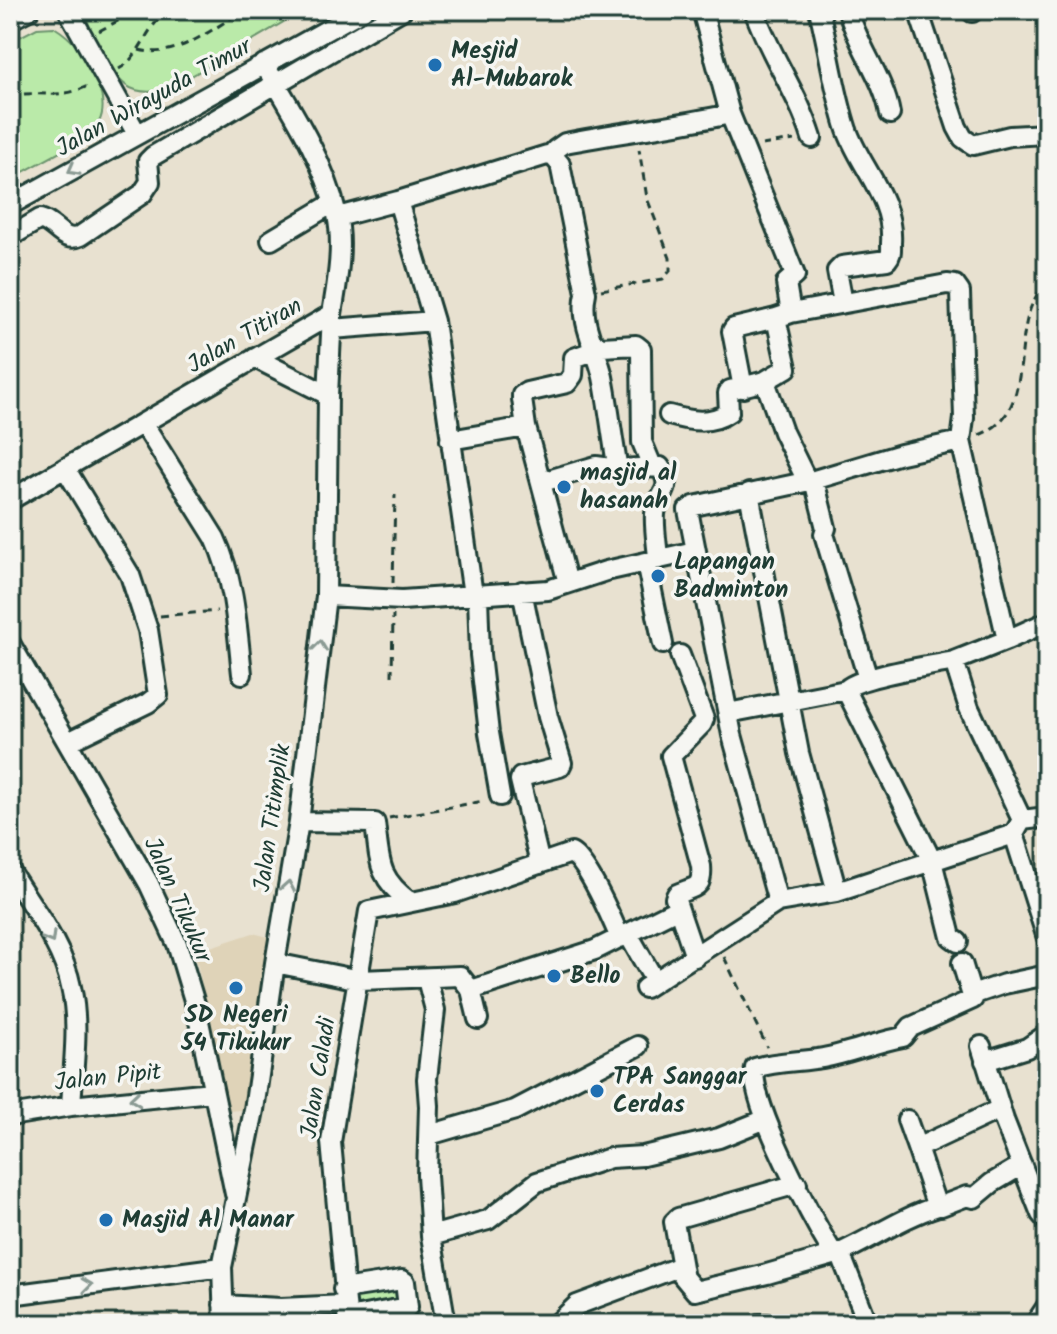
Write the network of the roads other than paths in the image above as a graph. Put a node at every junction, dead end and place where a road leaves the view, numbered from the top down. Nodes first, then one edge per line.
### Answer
1 (29, 10) edge
2 (68, 10) edge
3 (363, 10) edge
4 (402, 10) edge
5 (702, 10) edge
6 (754, 10) edge
7 (819, 10) edge
8 (848, 10) edge
9 (918, 10) edge
10 (10, 20) edge
11 (264, 64) junction
12 (275, 83) junction
13 (730, 114) junction
14 (890, 114) dead end
15 (137, 134) junction
16 (1047, 134) edge
17 (812, 138) dead end
18 (556, 160) junction
19 (398, 201) junction
20 (10, 205) edge
21 (335, 210) junction
22 (10, 237) edge
23 (271, 240) dead end
24 (843, 303) junction
25 (784, 315) junction
26 (434, 321) junction
27 (332, 322) junction
28 (592, 346) junction
29 (255, 358) junction
30 (765, 381) junction
31 (743, 388) junction
32 (328, 395) junction
33 (669, 415) dead end
34 (143, 423) junction
35 (526, 427) junction
36 (450, 440) junction
37 (961, 441) junction
38 (652, 466) junction
39 (65, 468) junction
40 (618, 469) junction
41 (810, 480) junction
42 (542, 482) junction
43 (749, 493) junction
44 (10, 500) edge
45 (695, 551) junction
46 (652, 560) junction
47 (568, 583) junction
48 (522, 591) junction
49 (475, 595) junction
50 (326, 596) junction
51 (1047, 622) edge
52 (1007, 640) junction
53 (10, 643) edge
54 (663, 644) dead end
55 (680, 655) dead end
56 (954, 661) junction
57 (242, 674) dead end
58 (868, 679) junction
59 (846, 690) junction
60 (728, 713) junction
61 (68, 742) junction
62 (500, 796) road end
63 (1047, 817) edge
64 (299, 822) junction
65 (1018, 827) junction
66 (932, 861) junction
67 (540, 864) junction
68 (10, 871) edge
69 (837, 892) junction
70 (410, 902) junction
71 (778, 902) junction
72 (677, 909) junction
73 (624, 936) junction
74 (1047, 938) edge
75 (958, 942) dead end
76 (695, 957) junction
77 (275, 963) junction
78 (962, 963) dead end
79 (1047, 975) edge
80 (427, 979) junction
81 (360, 980) junction
82 (471, 990) junction
83 (976, 1003) junction
84 (478, 1019) dead end
85 (1047, 1034) edge
86 (638, 1046) dead end
87 (212, 1092) junction
88 (71, 1106) junction
89 (1000, 1109) junction
90 (10, 1116) edge
91 (766, 1119) junction
92 (907, 1120) dead end
93 (429, 1135) junction
94 (917, 1148) junction
95 (1022, 1165) junction
96 (797, 1184) junction
97 (237, 1201) junction
98 (938, 1206) junction
99 (1047, 1221) edge
100 (431, 1236) junction
101 (837, 1254) junction
102 (222, 1267) junction
103 (683, 1273) junction
104 (439, 1291) junction
105 (10, 1295) edge
106 (407, 1296) junction
107 (1047, 1306) edge
108 (346, 1309) edge
109 (223, 1315) edge
110 (446, 1324) edge
111 (557, 1324) edge
112 (868, 1324) edge
113 (1035, 1324) edge

1 - 10 street
2 - 15 street
3 - 11 street, Jalan Wirayuda Timur
4 - 12 street
5 - 13 street
6 - 17 street
7 - 24 street
8 - 14 street
9 - 16 street
11 - 12 street, Jalan Titiran
11 - 15 street, Jalan Wirayuda Timur
12 - 21 street, Jalan Titiran
12 - 22 street
13 - 18 street
13 - 25 street
15 -> 20 street, Jalan Wirayuda Timur
18 - 19 street
18 - 28 street
19 - 21 street
19 - 26 street
21 - 23 street
21 - 27 street, Jalan Titiran
24 - 25 street
24 - 37 street
25 - 30 street
25 - 31 street
26 - 27 street
26 - 36 street
27 - 29 street, Jalan Titiran
27 - 32 street, Jalan Titimplik
28 - 35 street
28 - 38 street
28 - 40 street
29 - 32 street
29 - 34 street, Jalan Titiran
30 - 31 street
30 - 41 street
31 - 33 street
32 - 50 street, Jalan Titimplik
34 - 39 street, Jalan Titiran
34 - 57 street
35 - 36 street
35 - 42 street
36 - 49 street
37 - 41 street
37 - 52 street
38 - 40 street
38 - 46 street
39 - 44 street, Jalan Titiran
39 - 61 street
40 - 42 street
41 - 43 street
41 - 58 street
42 - 47 street
43 - 45 street
43 - 69 street
45 - 46 street
45 - 60 street
46 - 47 street
46 - 54 street
47 - 48 street
48 - 49 street
48 - 67 street
49 - 50 street
49 - 62 street
64 -> 50 street, Jalan Titimplik
51 - 52 street
52 - 56 street
53 - 61 street, Jalan Tikukur
55 - 72 street
56 - 58 street
56 - 65 street
58 - 59 street
59 - 60 street
59 - 66 street
60 - 71 street
61 - 87 street, Jalan Tikukur
63 - 65 street
64 - 70 street
77 -> 64 street, Jalan Titimplik
65 - 66 street
65 - 74 street
66 - 69 street
66 - 75 street
67 - 70 street
67 - 73 street
68 -> 88 street
69 - 71 street
70 - 81 street, Jalan Caladi
71 - 76 street
72 - 73 street
72 - 76 street
73 - 76 street
73 - 82 street
77 - 81 street
77 - 97 street, Jalan Titimplik
78 - 83 street
79 - 83 street
80 - 81 street
80 - 82 street
80 - 93 street
81 - 108 street, Jalan Caladi
82 - 84 street
83 - 91 street
85 - 89 street
86 - 93 street
87 -> 88 street, Jalan Pipit
87 - 97 street, Jalan Tikukur
88 - 90 street, Jalan Pipit
89 - 94 street
89 - 95 street
91 - 96 street
91 - 100 street
92 - 94 street
93 - 100 street
94 - 98 street
95 - 98 street
95 - 99 street
96 - 101 street
96 - 103 street
97 - 102 street, Jalan Titimplik
98 - 101 street
100 - 104 street
101 - 103 street
101 - 112 street
105 -> 102 street
102 - 109 street, Jalan Titimplik
103 - 111 street
104 - 106 street
104 - 110 street
106 - 108 street
106 - 108 street
107 - 113 street
108 - 109 street

